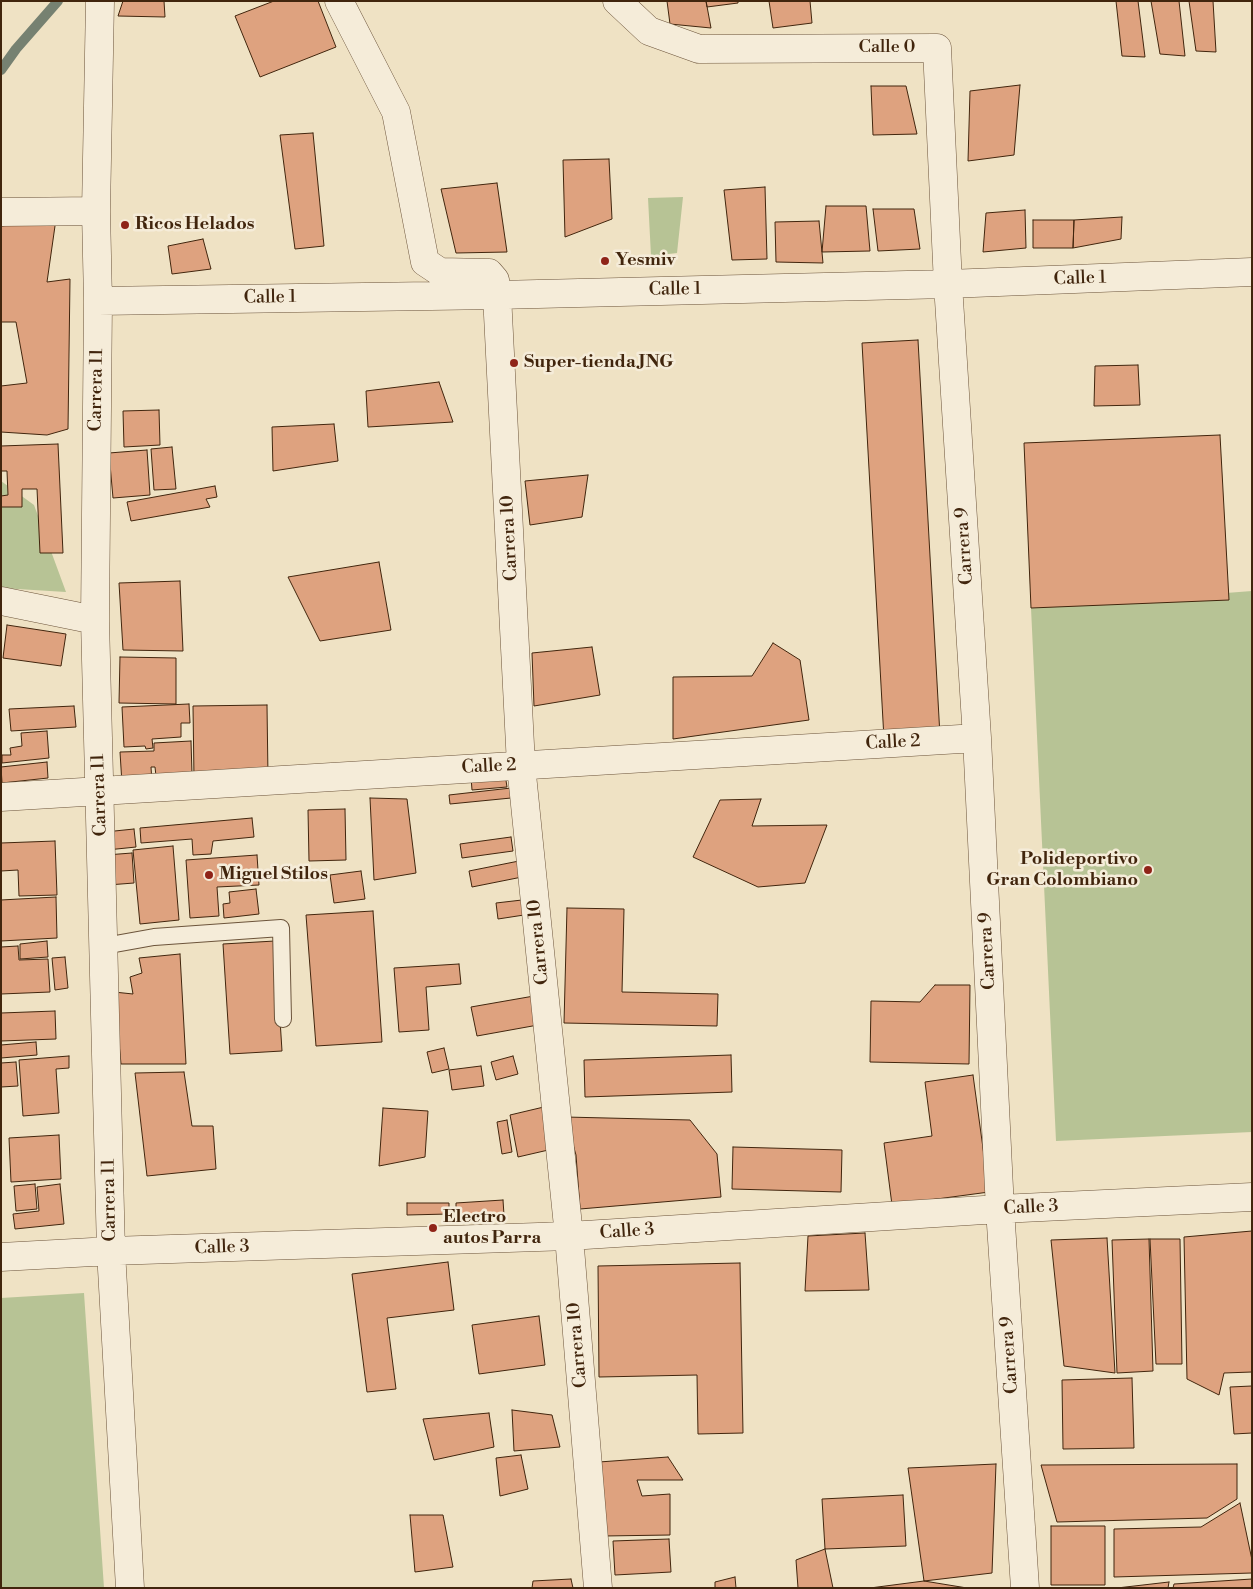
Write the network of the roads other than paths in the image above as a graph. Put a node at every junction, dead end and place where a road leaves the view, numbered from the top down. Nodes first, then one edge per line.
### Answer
1 (100, 1) edge
2 (339, 1) edge
3 (617, 1) edge
4 (96, 210) junction
5 (1, 212) edge
6 (1252, 272) edge
7 (948, 284) junction
8 (485, 295) junction
9 (98, 301) junction
10 (1, 601) edge
11 (95, 620) junction
12 (977, 738) junction
13 (522, 765) junction
14 (100, 791) junction
15 (1, 797) edge
16 (104, 946) junction
17 (283, 1020) dead end
18 (1252, 1197) edge
19 (1000, 1209) junction
20 (569, 1236) junction
21 (111, 1251) junction
22 (1, 1257) edge
23 (130, 1588) edge
24 (598, 1588) edge
25 (1025, 1588) edge

1 - 4 street, Carrera 11
2 - 8 street, Carrera 10
3 - 7 street, Calle 0
4 - 5 street
4 - 9 street, Carrera 11
6 - 7 street, Calle 1
7 - 8 street, Calle 1
7 - 12 street, Carrera 9
8 - 9 street, Calle 1
8 - 13 street, Carrera 10
9 - 11 street, Carrera 11
10 - 11 street
11 - 14 street, Carrera 11
12 - 13 street, Calle 2
12 - 19 street, Carrera 9
13 - 14 street, Calle 2
13 - 20 street, Carrera 10
14 - 15 street, Calle 2
14 - 16 street, Carrera 11
16 - 17 lane
16 - 21 street, Carrera 11
18 - 19 street, Calle 3
19 - 20 street, Calle 3
19 - 25 street, Carrera 9
20 - 21 street, Calle 3
20 - 24 street, Carrera 10
21 - 22 street, Calle 3
21 - 23 street, Carrera 11

